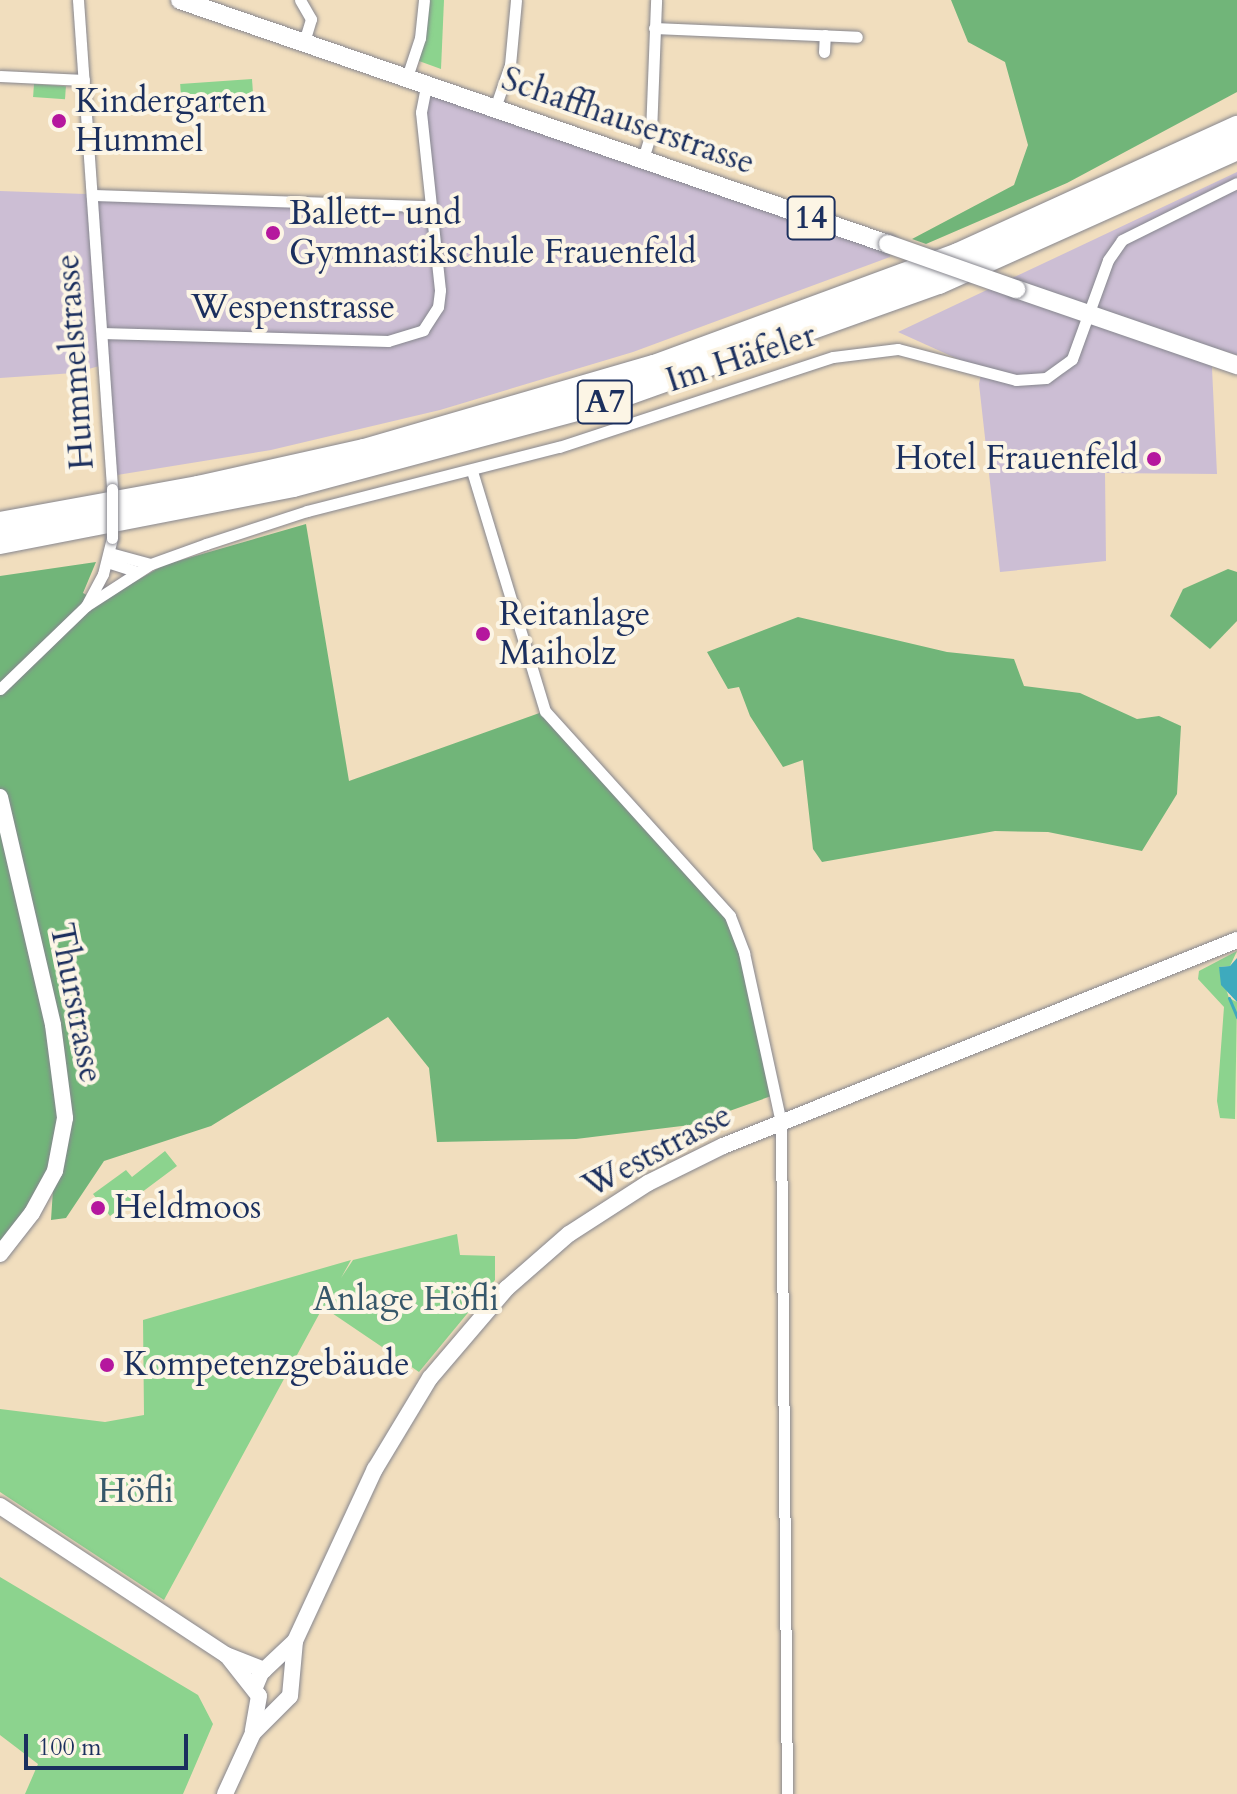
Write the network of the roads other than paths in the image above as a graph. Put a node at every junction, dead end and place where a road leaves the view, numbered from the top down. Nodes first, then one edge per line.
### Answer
1 (78, 0) edge
2 (180, 0) edge
3 (300, 0) edge
4 (424, 0) edge
5 (516, 0) edge
6 (656, 0) edge
7 (654, 28) junction
8 (825, 35) junction
9 (857, 37) dead end
10 (303, 45) junction
11 (824, 52) dead end
12 (0, 76) edge
13 (84, 80) junction
14 (406, 80) junction
15 (426, 86) junction
16 (495, 108) junction
17 (1237, 127) edge
18 (1237, 149) edge
19 (643, 159) junction
20 (1237, 183) edge
21 (92, 195) junction
22 (431, 206) junction
23 (1089, 314) junction
24 (102, 333) junction
25 (1237, 365) edge
26 (472, 471) junction
27 (0, 523) edge
28 (0, 543) edge
29 (108, 558) junction
30 (151, 564) junction
31 (138, 572) junction
32 (86, 606) junction
33 (5, 686) edge
34 (0, 697) edge
35 (0, 797) edge
36 (1237, 940) edge
37 (781, 1122) junction
38 (0, 1254) edge
39 (0, 1506) edge
40 (295, 1641) junction
41 (226, 1655) junction
42 (268, 1669) junction
43 (291, 1677) junction
44 (257, 1691) junction
45 (278, 1704) junction
46 (253, 1733) junction
47 (225, 1794) edge
48 (787, 1794) edge

1 - 13 street, Hummelstrasse
2 - 10 main road, Schaffhauserstrasse / 14
3 - 10 street
4 - 14 street
5 - 16 street
6 - 7 street
7 - 8 street
7 - 19 street
8 - 9 street
8 - 11 street
10 - 14 main road, Schaffhauserstrasse / 14
12 - 13 street
13 - 21 street, Hummelstrasse
14 - 15 main road, Schaffhauserstrasse / 14
15 - 16 main road, Schaffhauserstrasse / 14
15 - 22 street, Wespenstrasse
16 - 19 main road, Schaffhauserstrasse / 14
17 - 27 highway, A7
18 - 28 highway, A7
19 - 23 main road, Schaffhauserstrasse / 14, bridge
20 - 23 street, Im Häfeler
21 - 22 street
21 - 24 street, Hummelstrasse
22 - 24 street, Wespenstrasse
23 - 25 main road, Schaffhauserstrasse / 14
23 - 26 street, Im Häfeler
24 - 29 street, Hummelstrasse, bridge
26 - 30 street, Im Häfeler
26 - 37 street
29 - 30 street
29 - 31 street
29 - 32 street, Hummelstrasse
30 - 31 street, Im Häfeler
31 - 32 street, Im Häfeler
32 - 33 street, Hummelstrasse
33 - 34 street, Hummelstrasse
35 - 38 main road, Thurstrasse
36 - 37 main road, Weststrasse
37 - 40 main road, Weststrasse
37 - 48 street
39 - 41 main road
40 - 42 main road, Weststrasse
40 - 43 main road, Weststrasse
41 - 42 main road
41 - 44 main road
42 - 43 main road
42 - 44 main road, Weststrasse
43 - 45 main road, Weststrasse
44 - 45 main road
44 - 46 main road, Weststrasse
45 - 46 main road
46 - 47 main road

